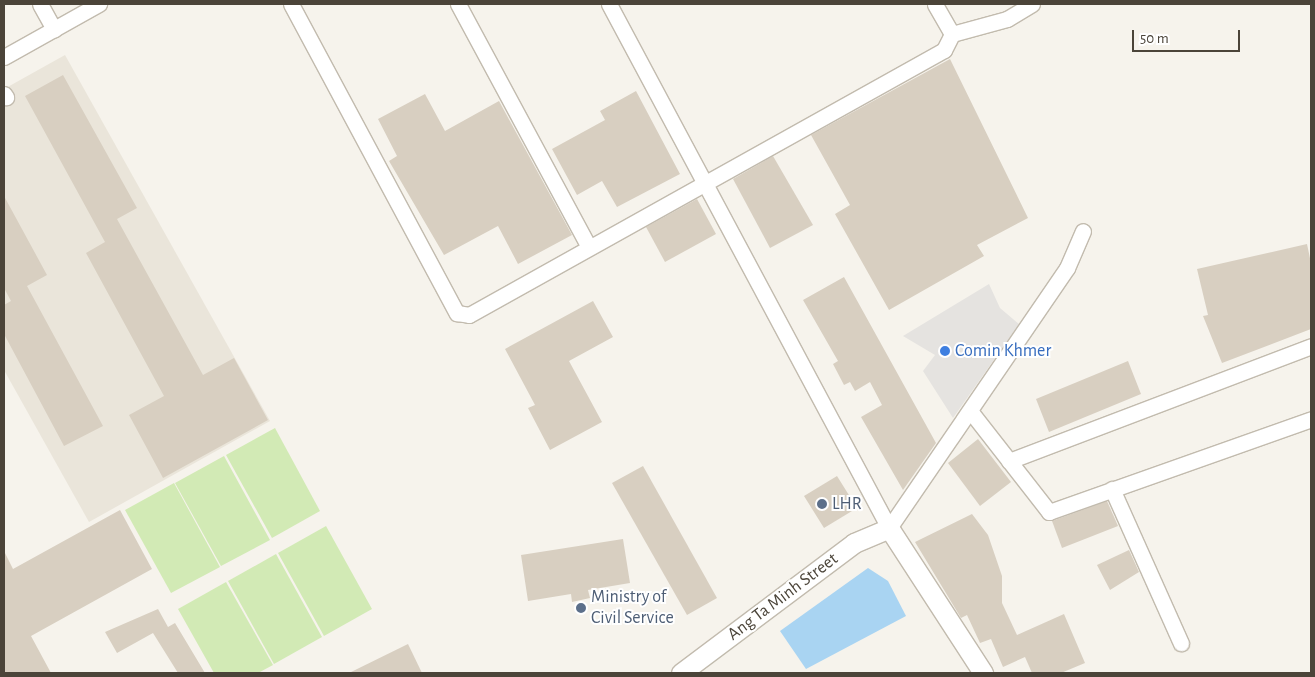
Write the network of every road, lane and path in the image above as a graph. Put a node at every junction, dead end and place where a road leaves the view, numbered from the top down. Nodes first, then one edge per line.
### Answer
1 (40, 4) edge
2 (99, 4) edge
3 (291, 4) edge
4 (458, 4) edge
5 (609, 4) edge
6 (935, 4) edge
7 (1032, 4) edge
8 (54, 29) junction
9 (952, 34) junction
10 (4, 57) edge
11 (704, 182) junction
12 (1084, 231) dead end
13 (588, 245) junction
14 (1311, 346) edge
15 (970, 412) junction
16 (1311, 419) edge
17 (1009, 461) junction
18 (1112, 489) junction
19 (889, 528) junction
20 (1181, 643) dead end
21 (681, 673) edge
22 (982, 673) edge

1 - 8 street
2 - 8 street
3 - 13 street
4 - 13 street
5 - 11 street
6 - 9 street
7 - 9 street
8 - 10 street
9 - 11 street
11 - 13 street
11 - 19 street
12 - 15 street
14 - 17 street
15 - 17 street
15 - 19 street
16 - 18 street
17 - 18 street
18 - 20 street
19 - 21 street, Ang Ta Minh Street
19 - 22 street

